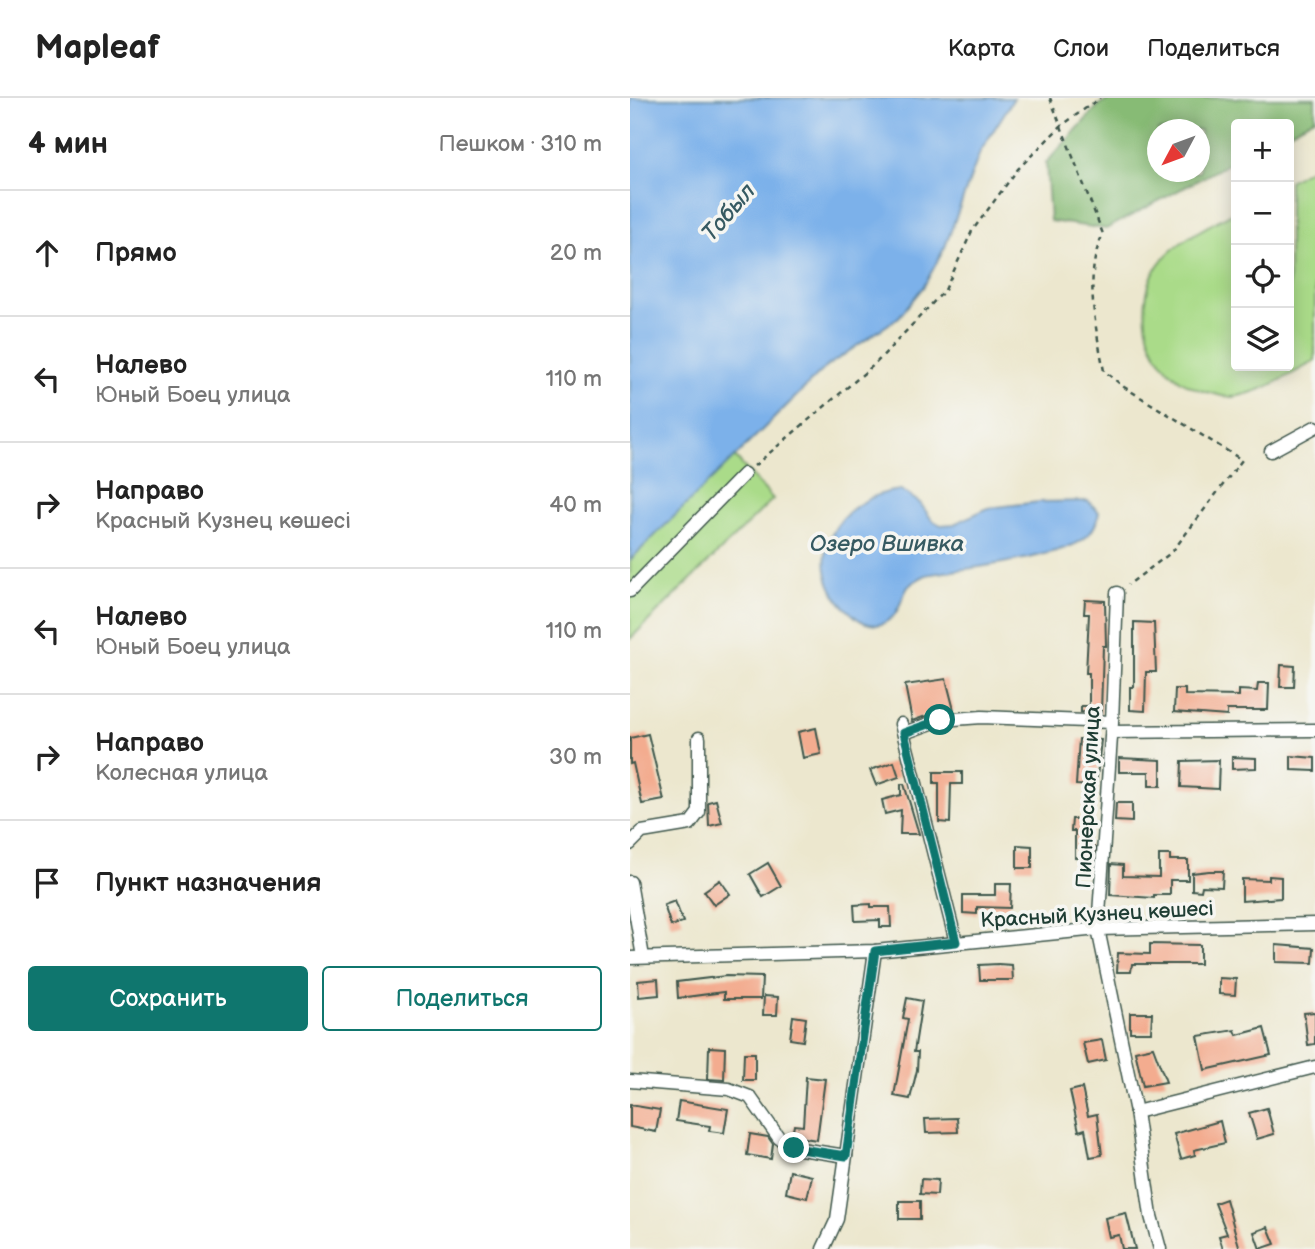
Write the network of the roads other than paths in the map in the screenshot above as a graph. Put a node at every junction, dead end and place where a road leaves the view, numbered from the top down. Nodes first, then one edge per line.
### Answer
1 (1315, 427) edge
2 (1271, 452) dead end
3 (744, 474) road end
4 (630, 591) edge
5 (1117, 593) road end
6 (1112, 727) junction
7 (1315, 730) edge
8 (699, 738) dead end
9 (630, 844) edge
10 (630, 882) edge
11 (1315, 924) edge
12 (1098, 929) junction
13 (956, 942) junction
14 (875, 951) junction
15 (636, 958) edge
16 (1315, 1068) edge
17 (630, 1081) edge
18 (1136, 1112) junction
19 (846, 1156) junction
20 (823, 1249) edge
21 (1160, 1249) edge

1 - 2 street
3 - 4 street
5 - 6 street, Пионерская улица
6 - 7 street
6 - 12 street, Пионерская улица
6 - 13 street
8 - 9 street
10 - 15 street
11 - 12 street, Красный Кузнец көшесі
12 - 13 street, Красный Кузнец көшесі
12 - 18 street, Пионерская улица
13 - 14 street, Красный Кузнец көшесі
14 - 15 street, Красный Кузнец көшесі
14 - 19 street
16 - 18 street
17 - 19 street
18 - 21 street, Пионерская улица
19 - 20 street

